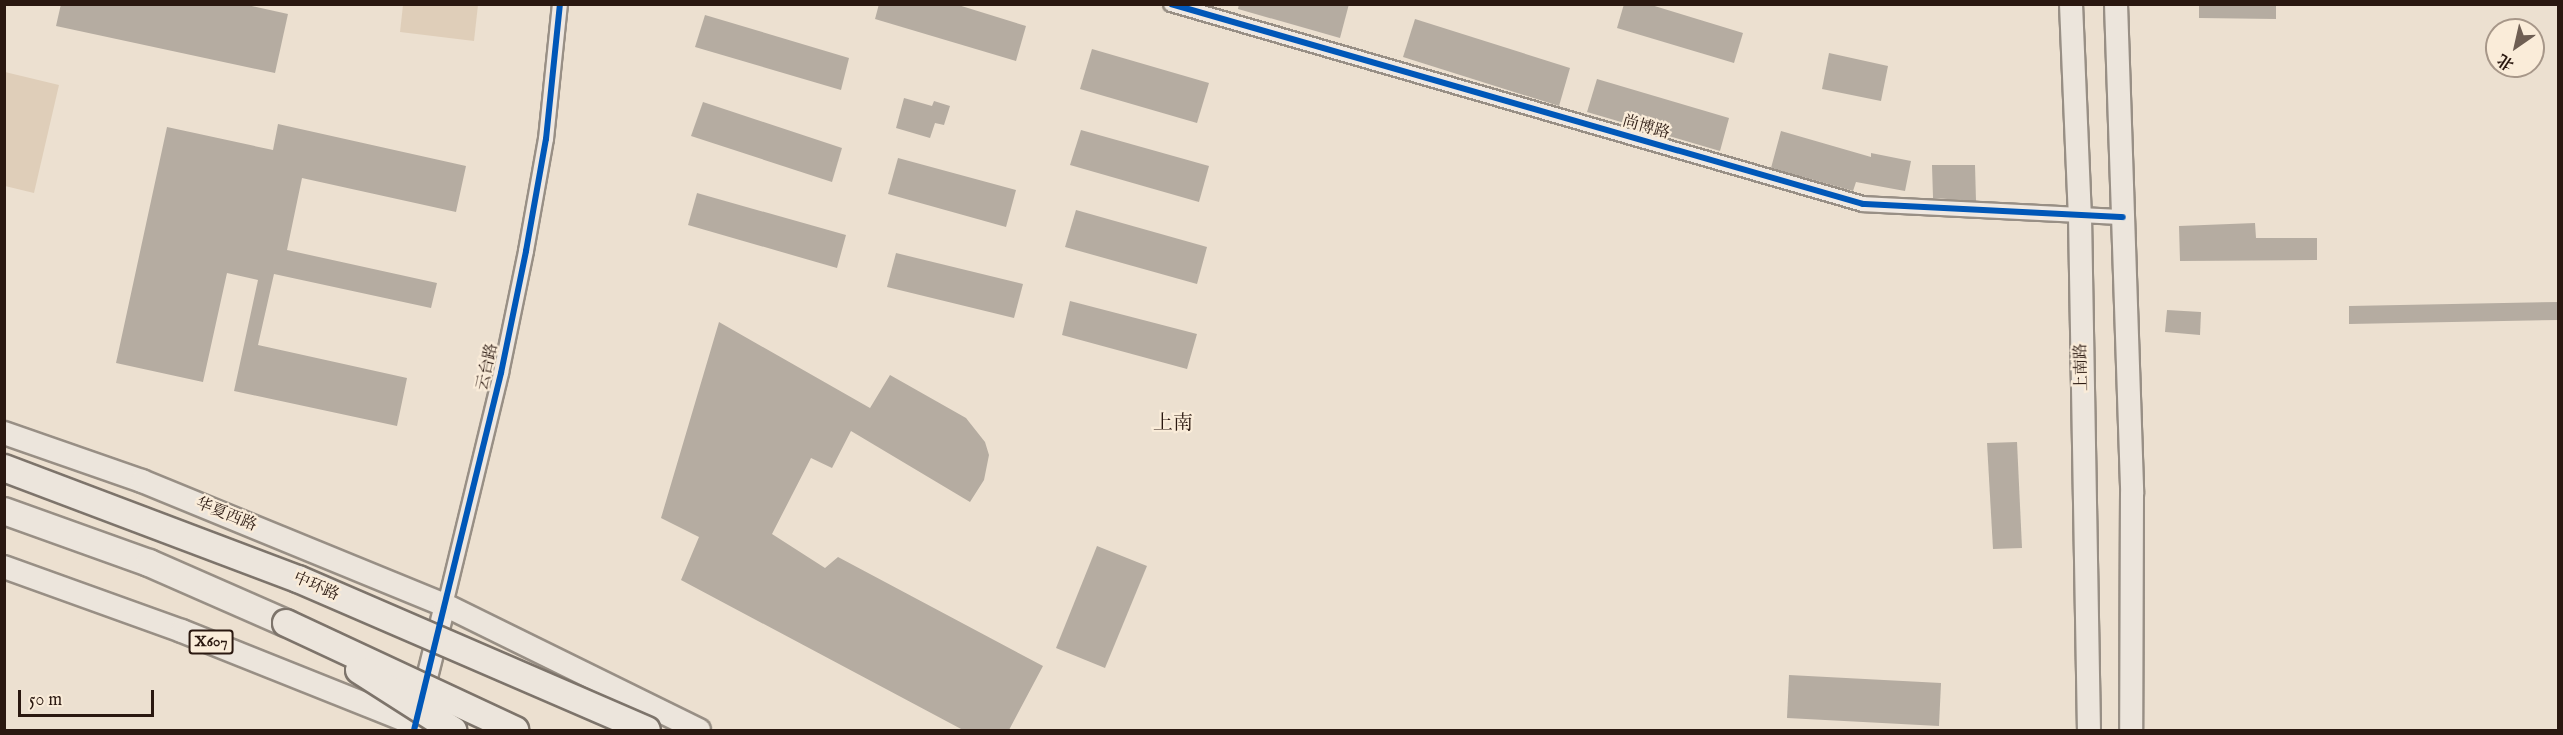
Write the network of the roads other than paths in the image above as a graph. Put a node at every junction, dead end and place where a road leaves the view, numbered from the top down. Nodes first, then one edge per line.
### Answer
1 (560, 4) edge
2 (1172, 4) edge
3 (2071, 4) edge
4 (2116, 4) edge
5 (2080, 216) junction
6 (2123, 217) junction
7 (4, 433) edge
8 (4, 468) edge
9 (4, 512) edge
10 (4, 567) edge
11 (445, 605) junction
12 (286, 623) junction
13 (471, 655) junction
14 (690, 726) edge
15 (421, 729) edge
16 (453, 730) edge
17 (515, 730) edge
18 (617, 730) edge
19 (646, 730) edge
20 (2089, 730) edge
21 (2131, 730) edge

1 - 11 street, 云台路
2 - 5 street, 尚博路
3 - 5 main road, 上南路
4 - 6 main road
5 - 6 street, 尚博路
5 - 20 main road, 上南路
6 - 21 main road
7 - 11 main road, 华夏西路
8 - 13 highway, 中环路, bridge
9 - 12 highway
10 - 15 main road, X607
11 - 14 main road, 华夏西路
11 - 15 street, 云台路
11 - 19 main road, 华夏西路
12 - 16 highway, bridge
12 - 17 highway, bridge
13 - 18 highway, 中环路, bridge
13 - 19 highway, bridge

